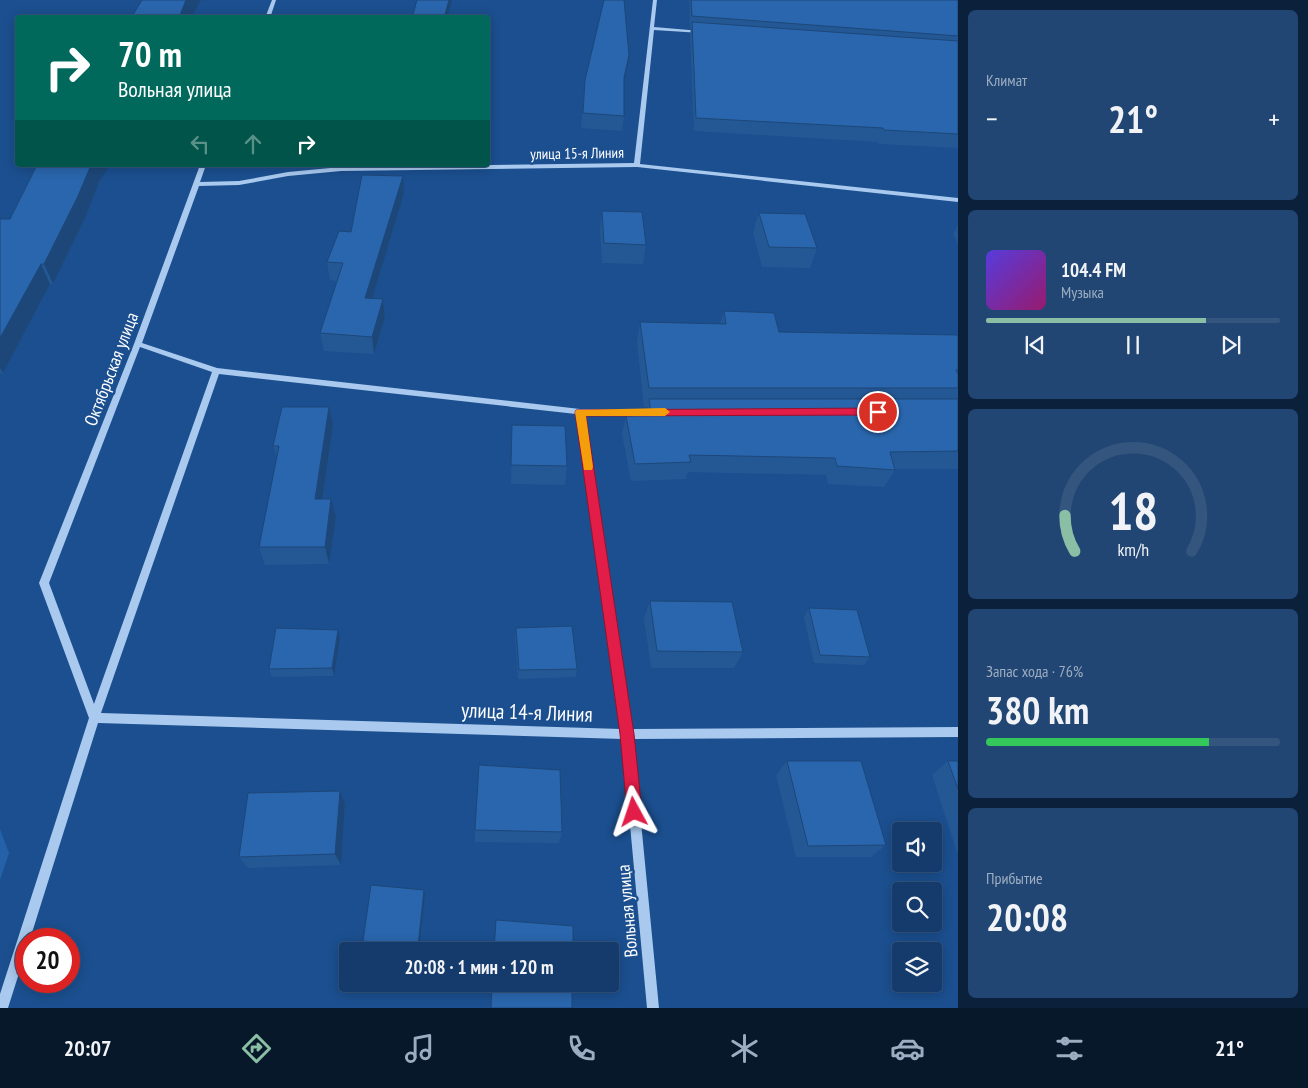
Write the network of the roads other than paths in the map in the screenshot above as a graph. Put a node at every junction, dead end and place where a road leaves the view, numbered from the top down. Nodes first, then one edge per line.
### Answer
1 (274, 0) edge
2 (655, 0) edge
3 (267, 15) edge
4 (652, 28) junction
5 (711, 32) edge
6 (637, 165) junction
7 (202, 167) edge
8 (489, 167) edge
9 (490, 167) edge
10 (195, 184) junction
11 (958, 200) edge
12 (138, 344) junction
13 (216, 371) junction
14 (580, 412) junction
15 (669, 412) edge
16 (94, 718) junction
17 (958, 732) edge
18 (627, 734) junction
19 (2, 1008) edge
20 (653, 1008) edge

1 - 3 street
2 - 4 street
4 - 5 street
4 - 6 street
6 - 9 street, улица 15-я Линия
6 - 11 street, улица 15-я Линия
7 - 10 street, Октябрьская улица
8 - 10 street, улица 15-я Линия
10 - 12 street, Октябрьская улица
12 - 13 street
12 - 16 street, Октябрьская улица
13 - 14 street
13 - 16 street
14 - 15 street
14 - 18 street, Вольная улица
16 - 18 street, улица 14-я Линия
16 - 19 lane
17 - 18 street, улица 14-я Линия
18 - 20 street, Вольная улица

